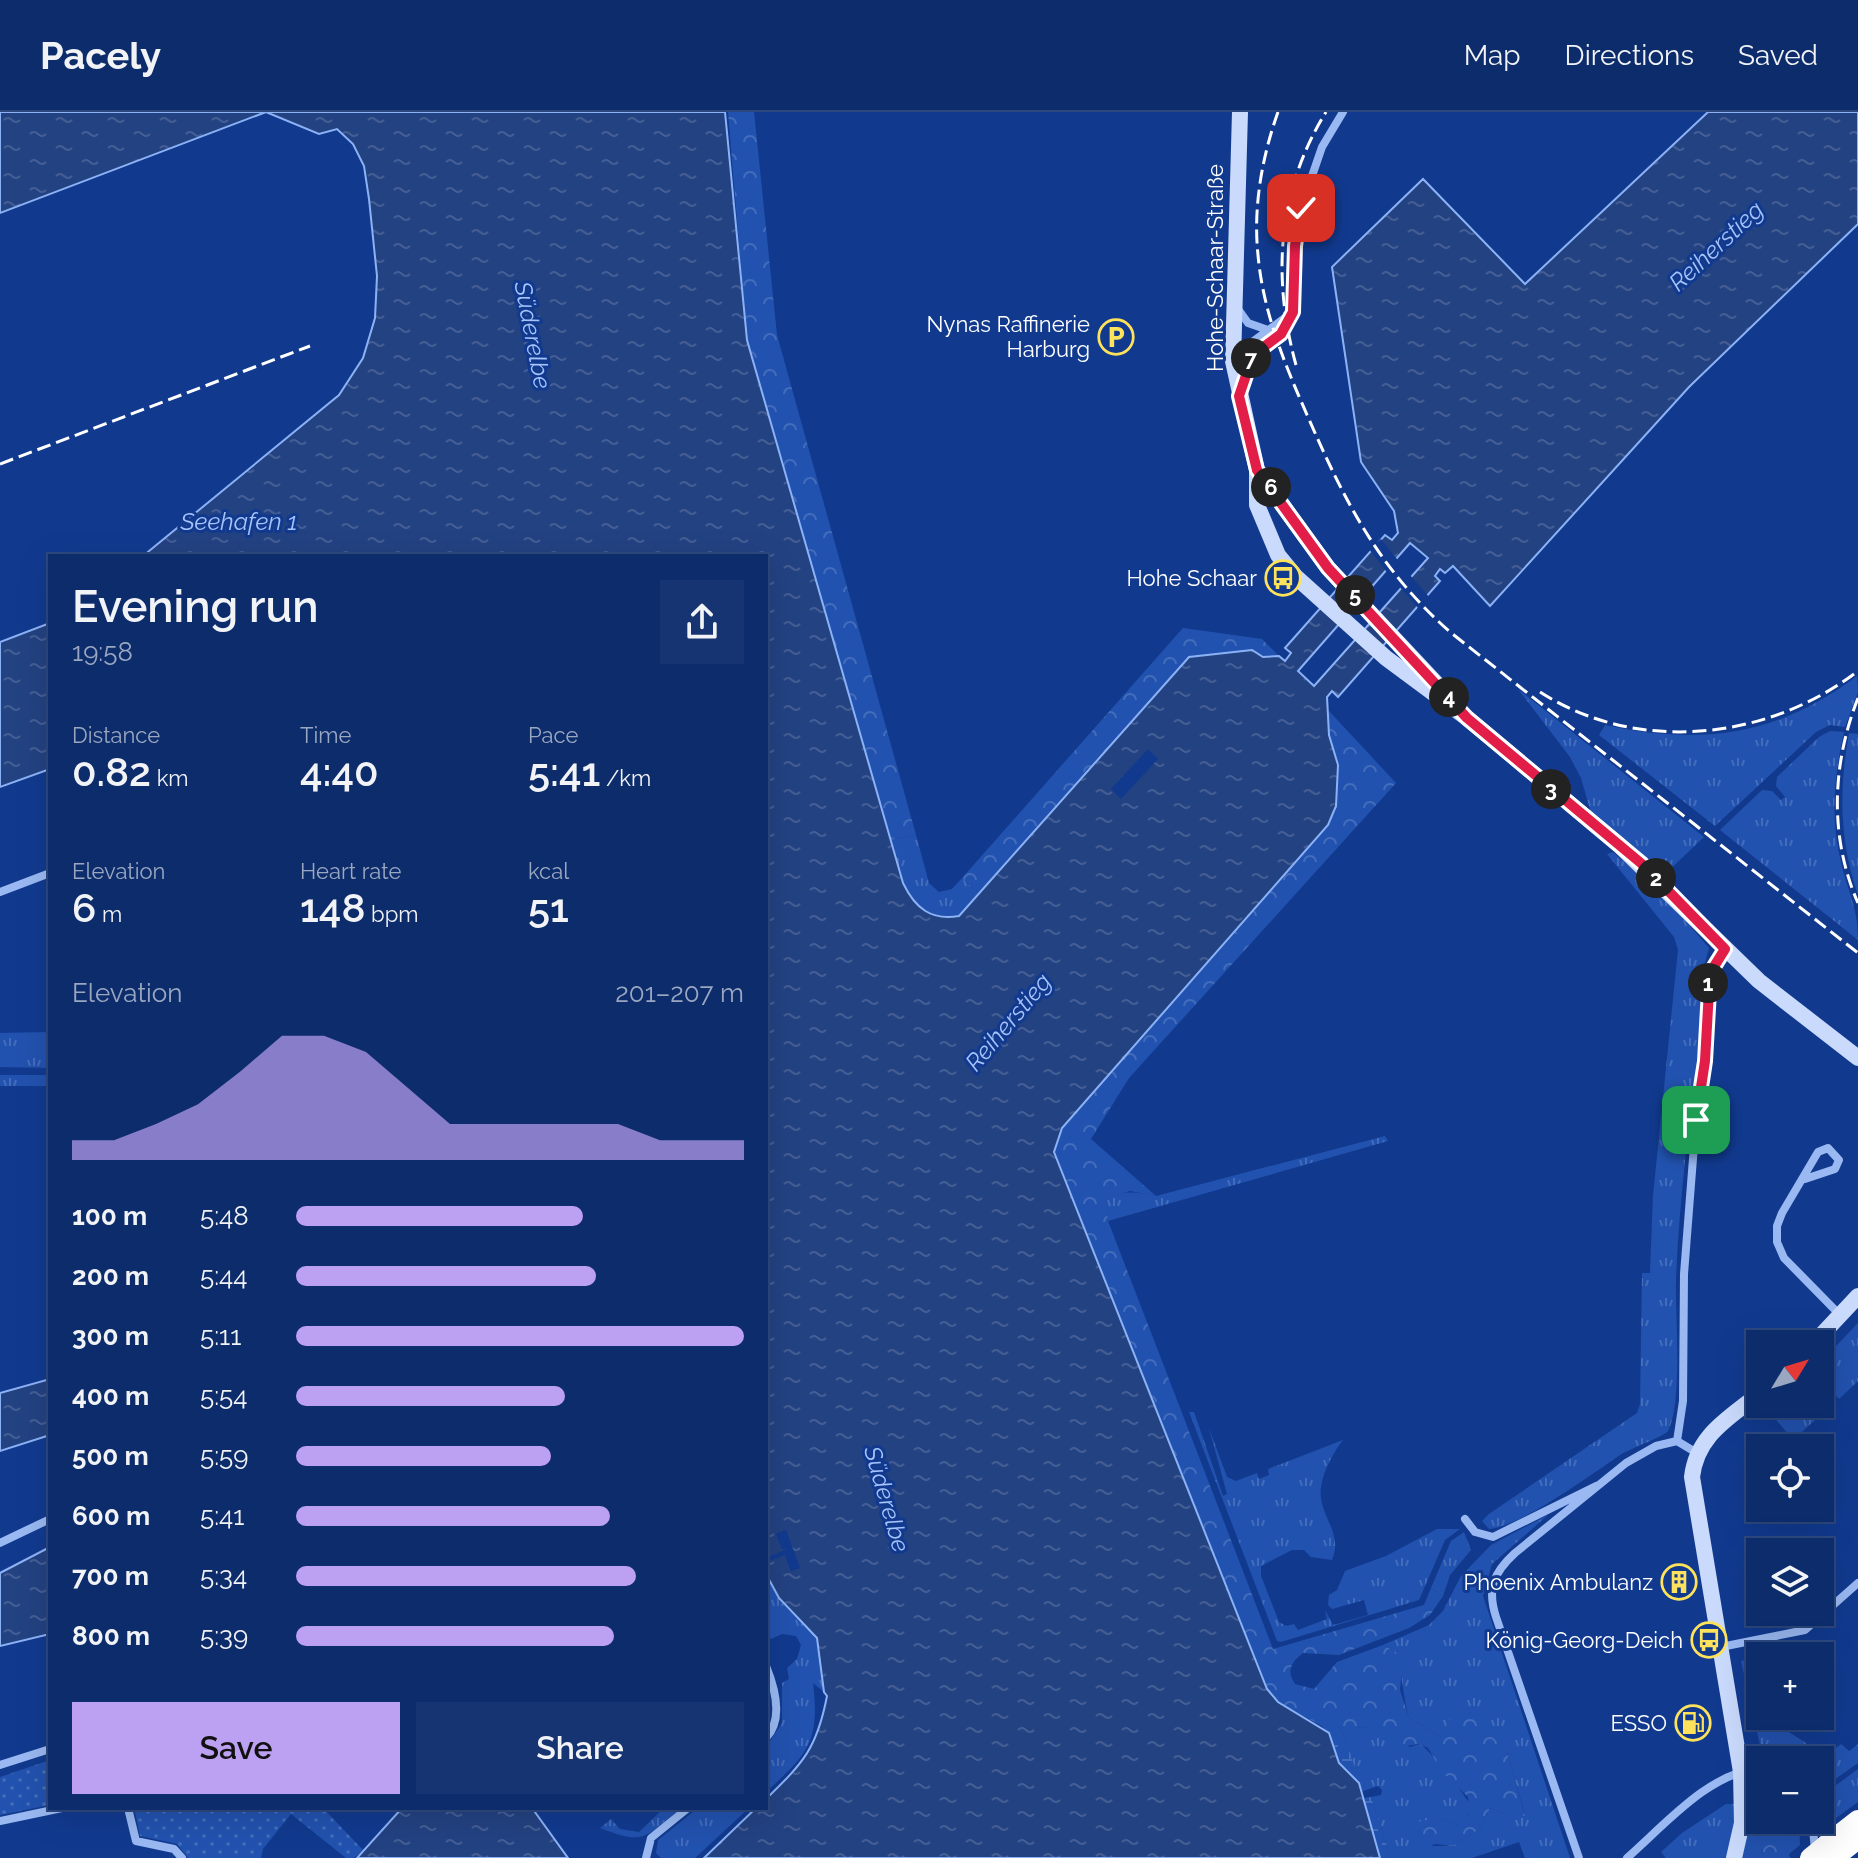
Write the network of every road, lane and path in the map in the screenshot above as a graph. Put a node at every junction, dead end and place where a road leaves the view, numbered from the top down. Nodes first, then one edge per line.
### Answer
1 (1240, 112) edge
2 (1343, 112) edge
3 (1233, 292) junction
4 (1293, 312) junction
5 (1268, 330) junction
6 (1236, 349) junction
7 (1257, 349) junction
8 (1239, 396) junction
9 (1257, 470) junction
10 (1467, 718) junction
11 (48, 874) edge
12 (0, 892) edge
13 (1725, 949) junction
14 (1858, 1058) edge
15 (1805, 1179) dead end
16 (1858, 1296) edge
17 (1840, 1316) junction
18 (1826, 1330) edge
19 (1746, 1404) edge
20 (1677, 1441) junction
21 (1697, 1453) junction
22 (1597, 1486) junction
23 (1465, 1519) dead end
24 (48, 1520) edge
25 (0, 1543) edge
26 (1858, 1583) edge
27 (1721, 1647) junction
28 (768, 1671) edge
29 (768, 1735) edge
30 (48, 1750) edge
31 (0, 1765) edge
32 (1746, 1771) edge
33 (1741, 1772) junction
34 (52, 1810) edge
35 (128, 1810) edge
36 (686, 1810) edge
37 (1858, 1820) edge
38 (0, 1821) edge
39 (1816, 1834) edge
40 (1858, 1839) edge
41 (1822, 1855) edge
42 (182, 1858) edge
43 (646, 1858) edge
44 (1579, 1858) edge
45 (1627, 1858) edge
46 (1734, 1858) edge

1 - 3 main road, Hohe-Schaar-Straße
2 - 4 street
3 - 5 street
3 - 6 main road, Hohe-Schaar-Straße
4 - 5 street
4 - 7 street
5 - 6 street
6 - 7 street
6 - 8 main road, Hohe-Schaar-Straße
7 - 8 street
8 - 9 main road, Hohe-Schaar-Straße
9 - 10 main road, Hohe-Schaar-Straße
9 - 10 main road, Hohe-Schaar-Straße
10 - 13 main road, Hohe-Schaar-Straße
11 - 12 street
13 - 14 main road, Hohe-Schaar-Straße
13 - 20 street
15 - 17 street
16 - 17 main road
17 - 18 main road
19 - 21 main road
20 - 21 street
20 - 22 street
21 - 27 main road
22 - 23 street
22 - 44 street
24 - 25 street
26 - 27 street
27 - 33 main road
28 - 29 street
30 - 31 street
32 - 33 street
33 - 45 street
33 - 46 main road
34 - 38 street
35 - 42 street
36 - 43 street
37 - 41 highway
39 - 41 street
40 - 41 highway

